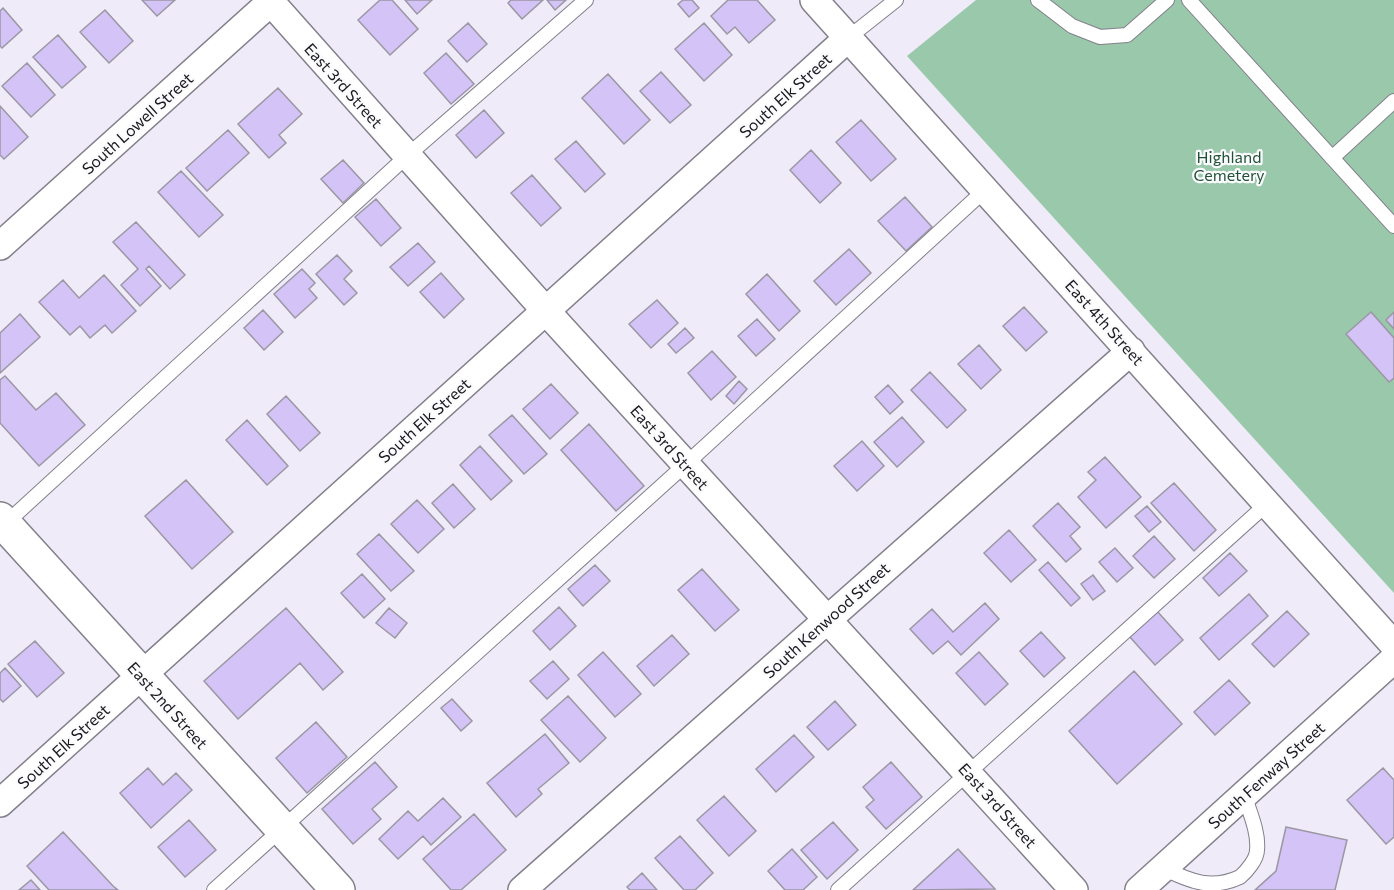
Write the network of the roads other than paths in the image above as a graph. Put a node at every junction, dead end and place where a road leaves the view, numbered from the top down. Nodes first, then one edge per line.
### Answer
1 (586, 0) edge
2 (814, 0) edge
3 (896, 0) edge
4 (1038, 0) edge
5 (1167, 0) edge
6 (1189, 0) edge
7 (271, 1) edge
8 (848, 38) junction
9 (1394, 101) edge
10 (407, 156) junction
11 (1332, 158) junction
12 (985, 190) junction
13 (1394, 226) edge
14 (0, 246) edge
15 (545, 310) junction
16 (1131, 351) junction
17 (686, 464) junction
18 (1268, 503) junction
19 (2, 524) edge
20 (827, 619) junction
21 (1394, 645) edge
22 (1394, 659) edge
23 (141, 676) junction
24 (969, 772) junction
25 (1244, 794) junction
26 (0, 803) edge
27 (282, 829) junction
28 (1163, 868) junction
29 (214, 890) edge
30 (338, 890) edge
31 (522, 890) edge
32 (838, 890) edge
33 (1074, 890) edge
34 (1139, 890) edge

1 - 10 lane
2 - 8 street, East 4th Street
3 - 8 lane
4 - 5 lane
6 - 11 lane
7 - 10 street, East 3rd Street
7 - 14 street, South Lowell Street
8 - 12 street, East 4th Street
8 - 15 street, South Elk Street
9 - 11 lane
10 - 15 street, East 3rd Street
10 - 19 lane
11 - 13 lane
12 - 16 street, East 4th Street
12 - 17 lane
15 - 17 street, East 3rd Street
15 - 23 street, South Elk Street
16 - 18 street, East 4th Street
16 - 20 street, South Kenwood Street
17 - 20 street, East 3rd Street
17 - 27 lane
18 - 21 street, East 4th Street
18 - 24 lane
19 - 23 main road, East 2nd Street
20 - 24 street, East 3rd Street
20 - 31 street, South Kenwood Street
22 - 25 street, South Fenway Street
23 - 26 street, South Elk Street
23 - 27 main road, East 2nd Street
24 - 32 lane
24 - 33 street, East 3rd Street
25 - 28 street, South Fenway Street
25 - 28 lane
27 - 29 lane
27 - 30 main road, East 2nd Street
28 - 34 street, South Fenway Street

